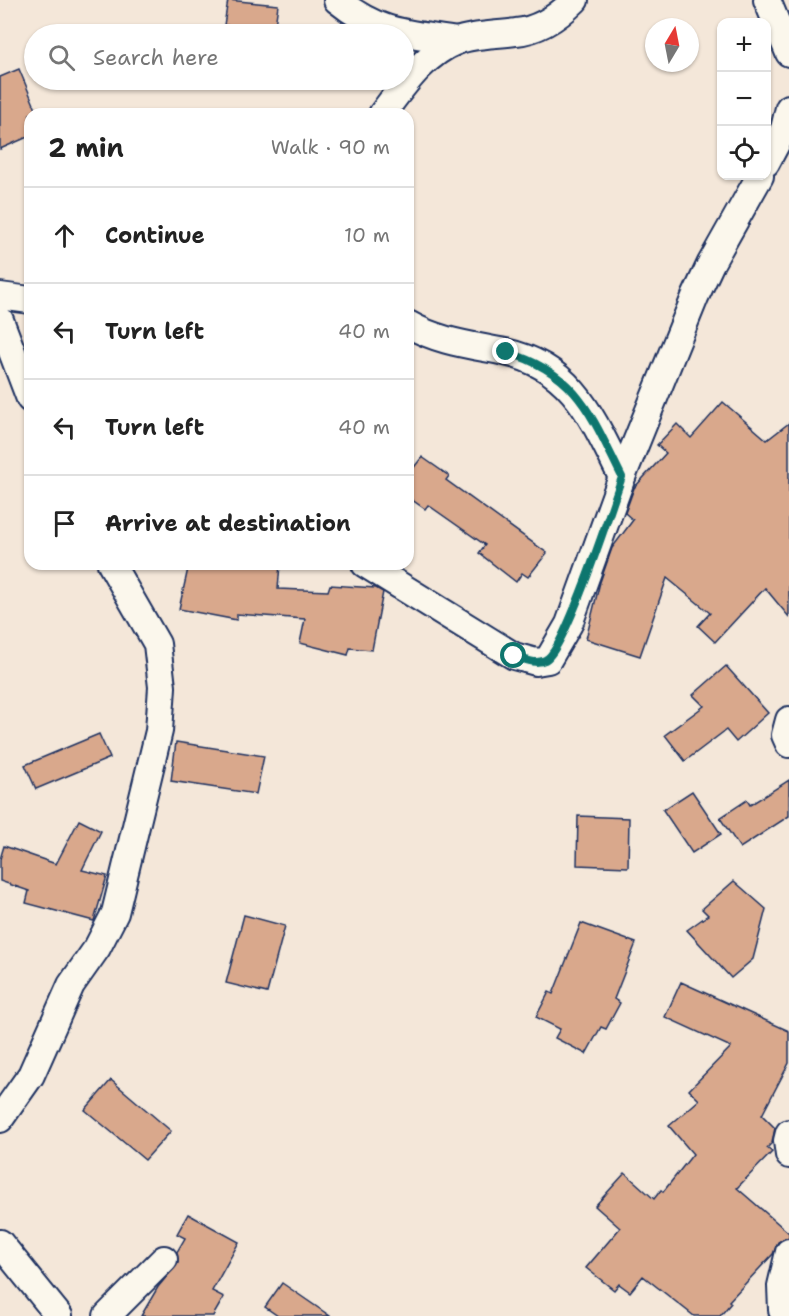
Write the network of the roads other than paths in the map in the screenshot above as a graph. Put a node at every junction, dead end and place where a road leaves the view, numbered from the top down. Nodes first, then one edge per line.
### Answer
1 (337, 0) edge
2 (575, 0) edge
3 (767, 0) edge
4 (375, 24) edge
5 (414, 33) edge
6 (458, 40) junction
7 (789, 53) edge
8 (414, 72) edge
9 (400, 90) edge
10 (387, 108) edge
11 (789, 108) edge
12 (771, 154) edge
13 (758, 180) edge
14 (0, 296) edge
15 (24, 299) edge
16 (0, 320) edge
17 (414, 327) edge
18 (6, 358) edge
19 (24, 389) edge
20 (622, 477) junction
21 (114, 570) edge
22 (374, 570) edge
23 (789, 720) edge
24 (789, 744) edge
25 (0, 1119) edge
26 (789, 1133) edge
27 (789, 1155) edge
28 (0, 1243) edge
29 (789, 1252) edge
30 (164, 1258) dead end
31 (59, 1316) edge
32 (107, 1316) edge
33 (789, 1316) edge

1 - 4 street
2 - 6 street
3 - 7 street
5 - 6 street
6 - 8 street
9 - 10 street
11 - 12 street
13 - 20 street
14 - 15 street
16 - 18 street
17 - 20 street
18 - 19 street
20 - 22 street
21 - 25 street
23 - 24 street
26 - 27 street
28 - 31 street
29 - 33 street
30 - 32 street

